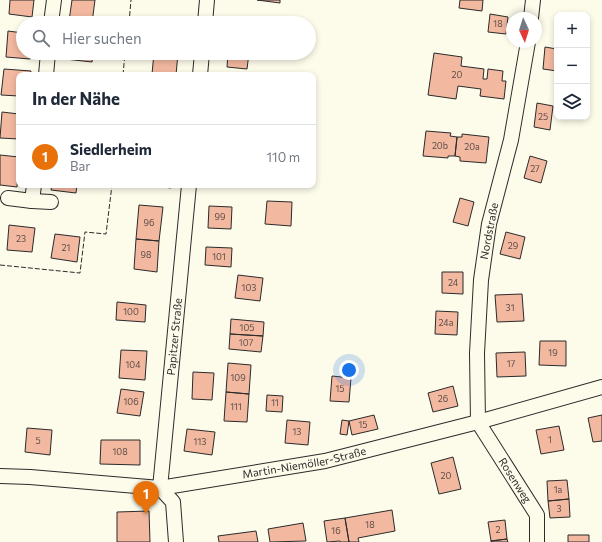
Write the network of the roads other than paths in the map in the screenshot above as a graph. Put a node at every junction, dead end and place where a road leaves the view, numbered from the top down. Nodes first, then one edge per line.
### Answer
1 (54, 0) edge
2 (207, 0) edge
3 (533, 0) edge
4 (532, 12) edge
5 (52, 16) edge
6 (206, 16) edge
7 (527, 48) edge
8 (47, 60) edge
9 (201, 60) edge
10 (46, 72) edge
11 (200, 72) edge
12 (34, 188) edge
13 (189, 188) edge
14 (8, 198) dead end
15 (32, 201) junction
16 (50, 202) dead end
17 (602, 387) edge
18 (478, 422) junction
19 (0, 476) edge
20 (160, 488) junction
21 (176, 542) edge
22 (537, 542) edge

1 - 5 street
2 - 6 street
3 - 4 street
7 - 18 street, Nordstraße
8 - 10 street
9 - 11 street
12 - 15 street
13 - 20 street, Papitzer Straße
14 - 15 street
15 - 16 street
17 - 18 street, Martin-Niemöller-Straße
18 - 20 street, Martin-Niemöller-Straße
18 - 22 street, Rosenweg
19 - 20 street, Martin-Niemöller-Straße
20 - 21 street

